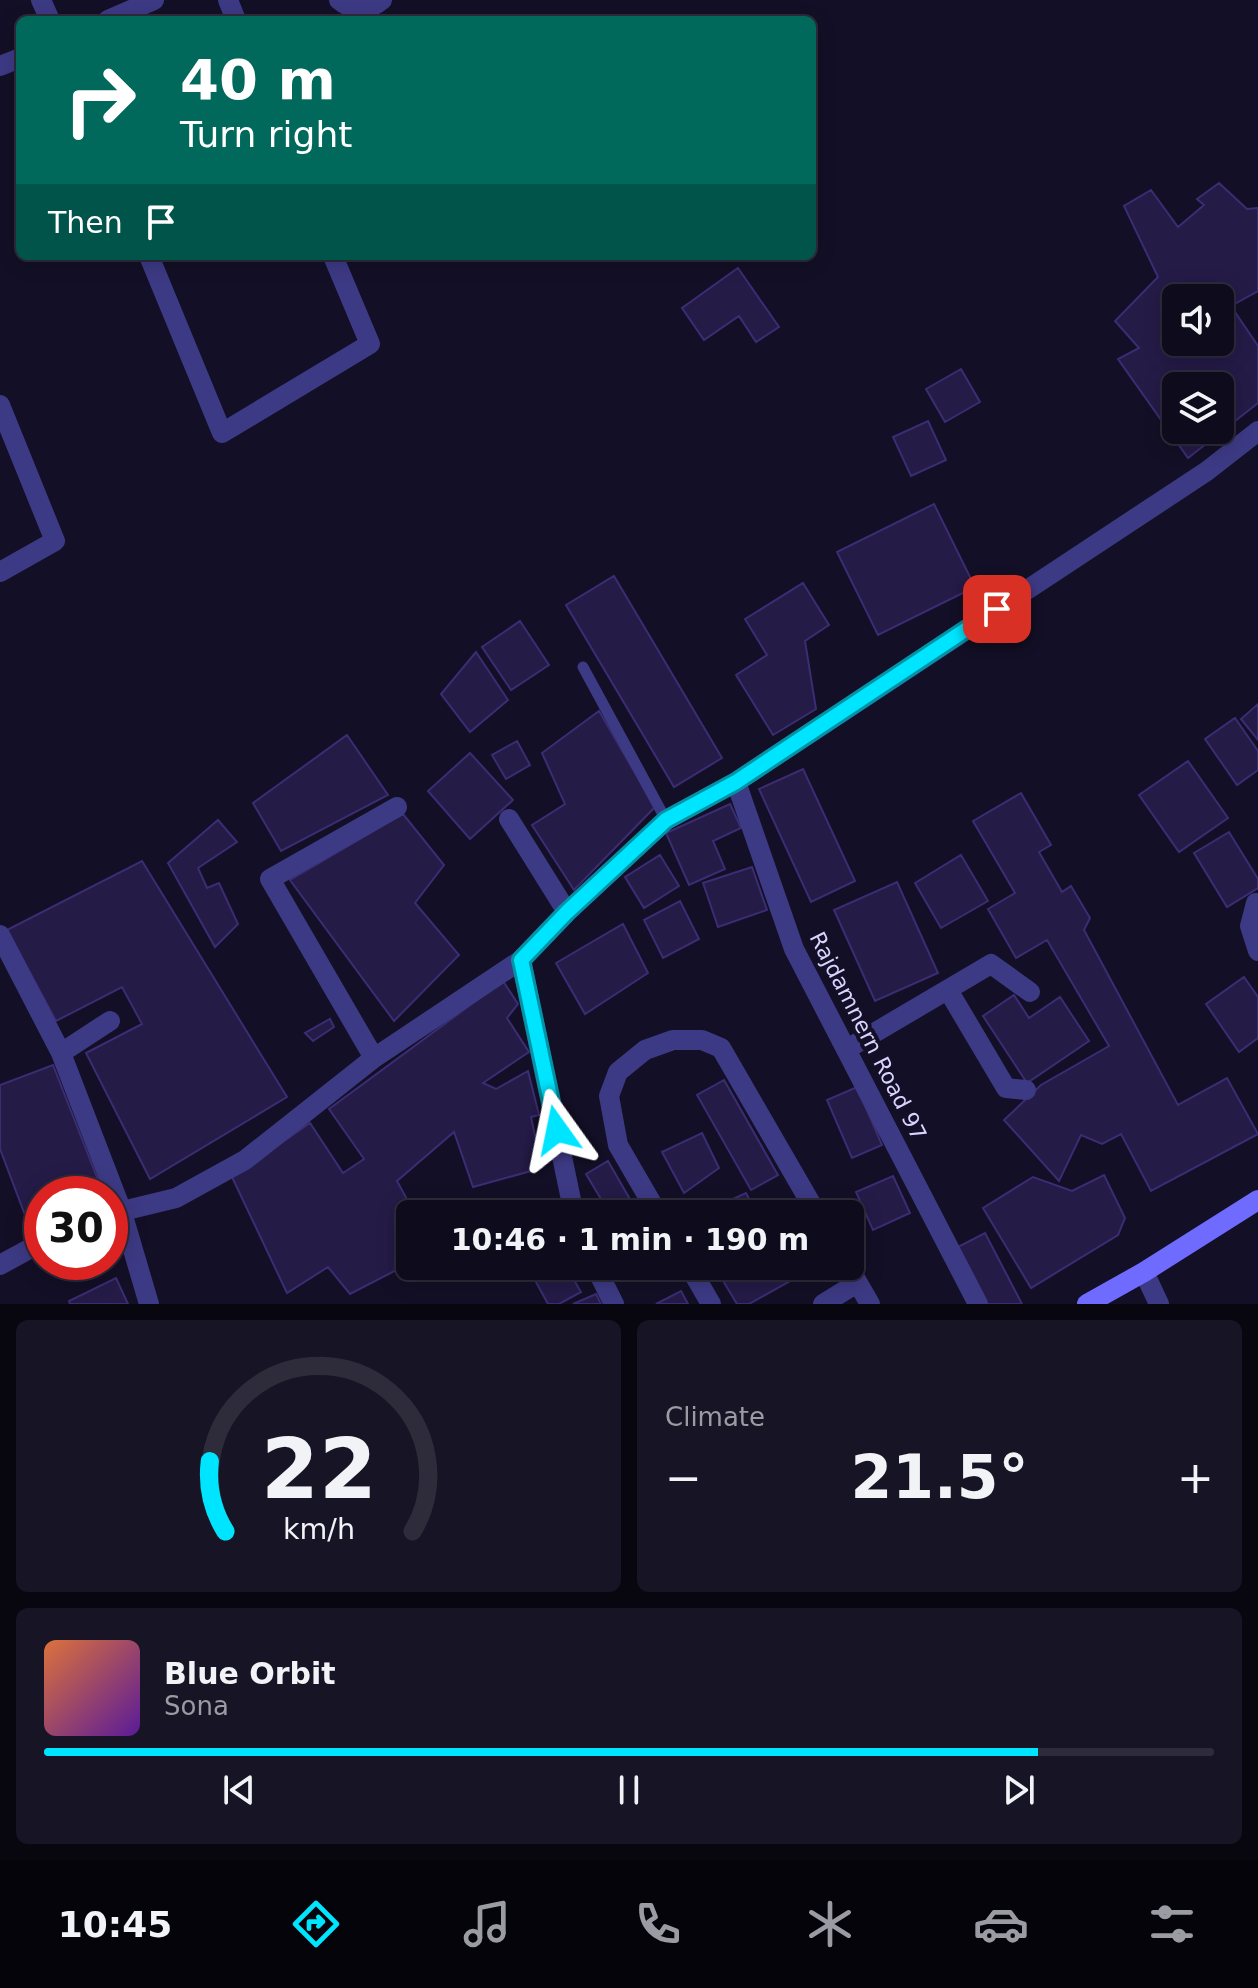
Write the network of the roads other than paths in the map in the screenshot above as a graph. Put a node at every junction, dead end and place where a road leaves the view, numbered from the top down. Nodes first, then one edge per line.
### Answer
1 (154, 0) edge
2 (339, 0) edge
3 (382, 0) edge
4 (117, 16) edge
5 (151, 260) edge
6 (335, 260) edge
7 (0, 405) edge
8 (1258, 431) edge
9 (0, 572) edge
10 (583, 667) dead end
11 (736, 782) junction
12 (397, 807) dead end
13 (509, 819) dead end
14 (666, 820) junction
15 (1256, 903) edge
16 (567, 912) junction
17 (0, 935) edge
18 (1258, 951) edge
19 (521, 960) junction
20 (948, 990) junction
21 (1030, 992) dead end
22 (110, 1021) dead end
23 (847, 1049) junction
24 (61, 1053) junction
25 (374, 1058) junction
26 (1026, 1090) dead end
27 (103, 1176) edge
28 (571, 1200) edge
29 (650, 1200) edge
30 (809, 1200) edge
31 (1258, 1200) edge
32 (128, 1209) edge
33 (128, 1247) edge
34 (24, 1252) edge
35 (0, 1265) edge
36 (1144, 1272) junction
37 (602, 1280) edge
38 (697, 1280) edge
39 (846, 1280) edge
40 (856, 1280) edge
41 (149, 1304) edge
42 (614, 1304) edge
43 (711, 1304) edge
44 (823, 1304) edge
45 (870, 1304) edge
46 (978, 1304) edge
47 (1087, 1304) edge
48 (1159, 1304) edge

1 - 4 street
2 - 3 street
5 - 6 street
7 - 9 street
8 - 11 street
10 - 14 lane
11 - 14 street
11 - 23 street, Rajdamnern Road 97
12 - 25 street
13 - 16 street
14 - 16 street
15 - 18 street
16 - 19 street
17 - 24 street
19 - 25 street
19 - 28 street
20 - 21 street
20 - 23 street
20 - 26 street
22 - 24 street
23 - 46 street, Rajdamnern Road 97
24 - 27 street
25 - 32 street
29 - 30 street
31 - 36 main road
33 - 41 street
34 - 35 street
36 - 47 main road
36 - 48 street
37 - 42 street
38 - 43 street
39 - 44 street
40 - 45 street

